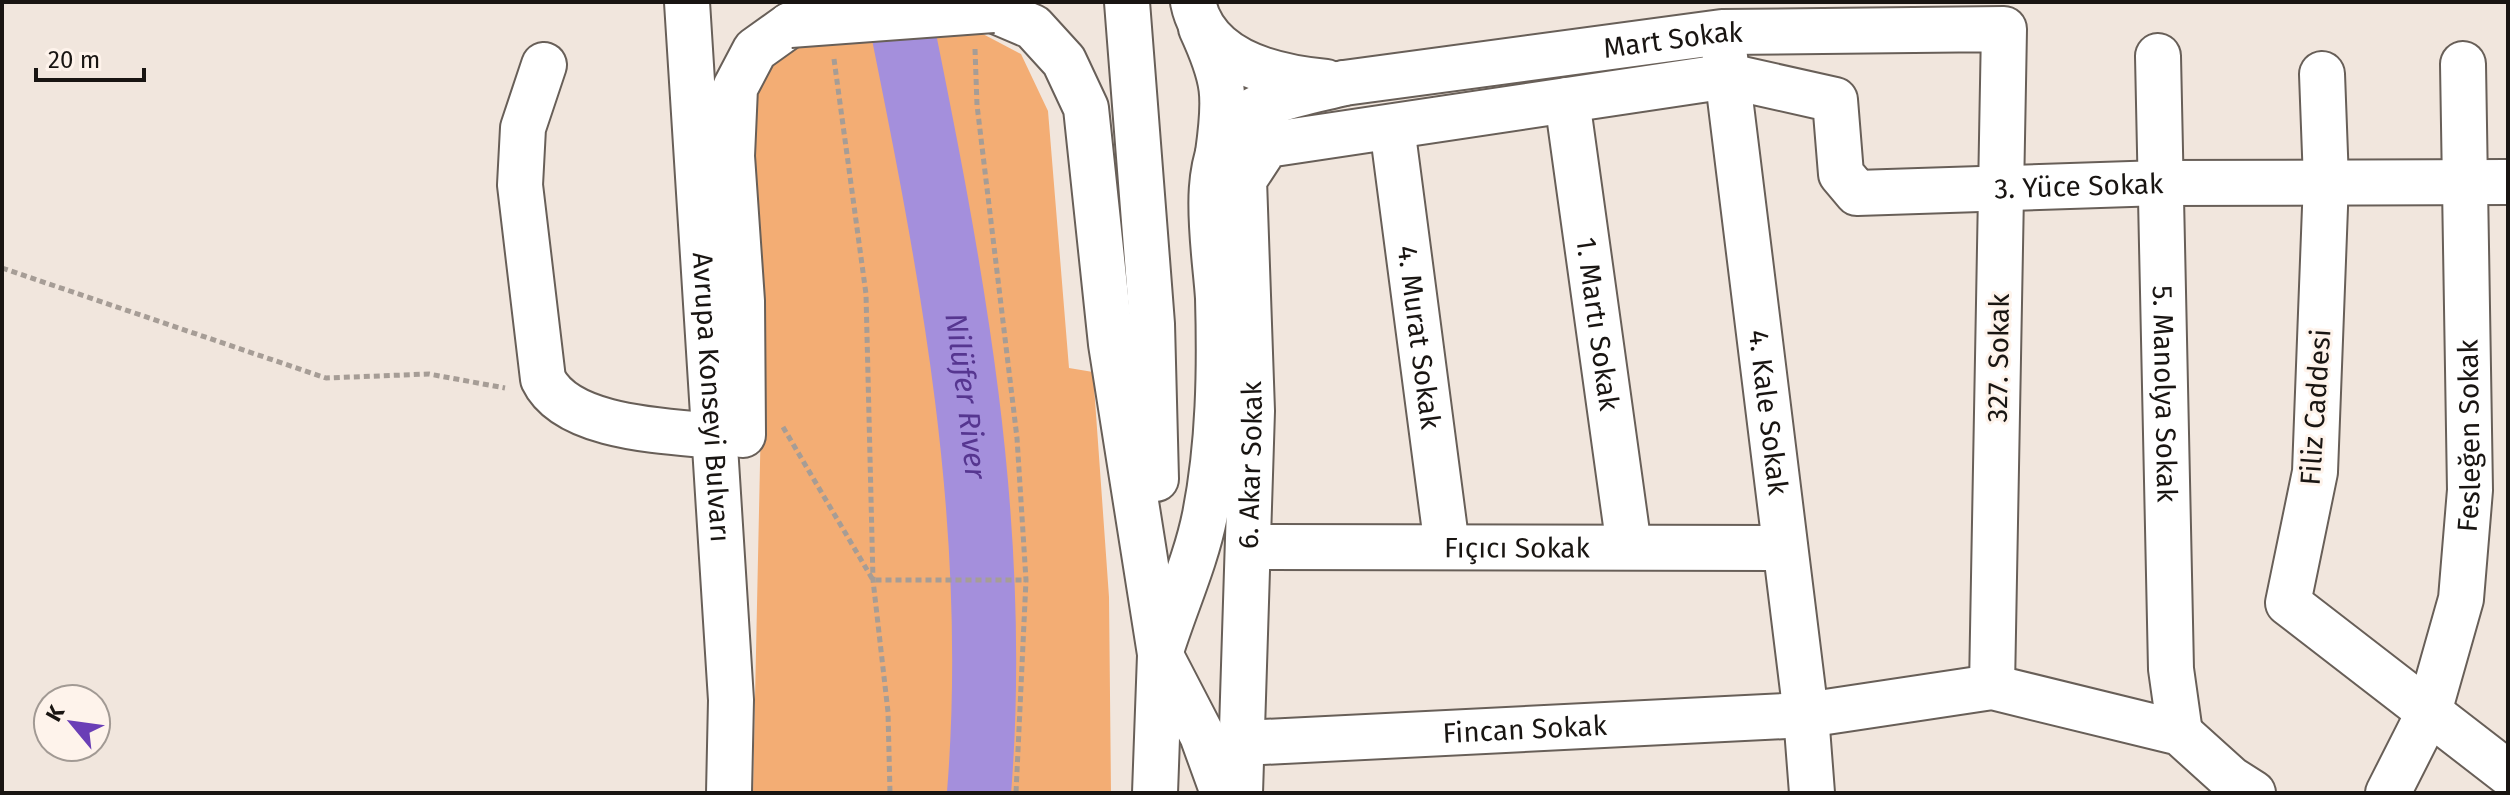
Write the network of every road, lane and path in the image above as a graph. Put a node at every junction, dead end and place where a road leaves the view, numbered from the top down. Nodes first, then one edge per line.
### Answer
1 (687, 2) edge
2 (1127, 2) edge
3 (1195, 11) edge
4 (984, 28) junction
5 (2004, 29) joint
6 (1722, 32) junction
7 (832, 45) dead end
8 (2158, 56) dead end
9 (2463, 64) dead end
10 (544, 65) dead end
11 (2322, 74) dead end
12 (1728, 76) junction
13 (1344, 83) junction
14 (1567, 100) junction
15 (1392, 127) junction
16 (1267, 145) joint
17 (1218, 153) junction
18 (2326, 181) junction
19 (2487, 182) edge
20 (2161, 183) junction
21 (2002, 189) junction
22 (2, 268) edge
23 (554, 398) junction
24 (777, 416) dead end
25 (715, 436) junction
26 (1249, 547) junction
27 (1447, 547) junction
28 (1629, 547) junction
29 (1785, 548) junction
30 (873, 580) junction
31 (1026, 580) junction
32 (1160, 654) junction
33 (1992, 687) junction
34 (731, 700) junction
35 (2429, 712) junction
36 (1806, 715) junction
37 (2180, 733) junction
38 (1243, 743) junction
39 (2508, 773) edge
40 (2238, 788) edge
41 (729, 793) edge
42 (890, 793) edge
43 (1016, 793) edge
44 (1155, 793) edge
45 (1223, 793) edge
46 (1240, 793) edge
47 (1812, 793) edge
48 (2388, 793) edge

1 - 25 street, Avrupa Konseyi Bulvarı
2 - 32 street
3 - 13 street
3 - 17 street
4 - 31 path
4 - 32 street
4 - 34 street, bridge
5 - 6 street, Mart Sokak
5 - 21 street, 327. Sokak
6 - 12 street, 4. Kale Sokak
6 - 13 street, Mart Sokak
7 - 30 path
8 - 20 street, 5. Manolya Sokak
9 - 19 street, Fesleğen Sokak
10 - 23 street
11 - 18 street, Filiz Caddesi
12 - 14 street, Mart Sokak
12 - 21 street, 3. Yüce Sokak
12 - 29 street, 4. Kale Sokak
13 - 17 street
14 - 15 street, Mart Sokak
14 - 28 street, 1. Martı Sokak
15 - 16 street, Mart Sokak
15 - 27 street, 4. Murat Sokak
16 - 26 street, 6. Akar Sokak
17 - 32 street
18 - 19 street, 3. Yüce Sokak
18 - 20 street, 3. Yüce Sokak
18 - 35 street, Filiz Caddesi
19 - 35 street, Fesleğen Sokak
20 - 21 street, 3. Yüce Sokak
20 - 37 street, 5. Manolya Sokak
21 - 33 street, 327. Sokak
22 - 23 path
23 - 25 street
24 - 30 path
25 - 34 street, Avrupa Konseyi Bulvarı
26 - 27 street, Fıçıcı Sokak
26 - 38 street, 6. Akar Sokak
27 - 28 street, Fıçıcı Sokak
28 - 29 street, Fıçıcı Sokak
29 - 36 street, 4. Kale Sokak
30 - 31 path
30 - 42 path
31 - 43 path
32 - 44 street
32 - 45 street
33 - 36 street, Fincan Sokak
33 - 37 street
34 - 41 street, Avrupa Konseyi Bulvarı
35 - 39 street, Filiz Caddesi
35 - 48 street, Fesleğen Sokak
36 - 38 street, Fincan Sokak
36 - 47 street, 4. Kale Sokak
37 - 40 street
38 - 46 street, 6. Akar Sokak

